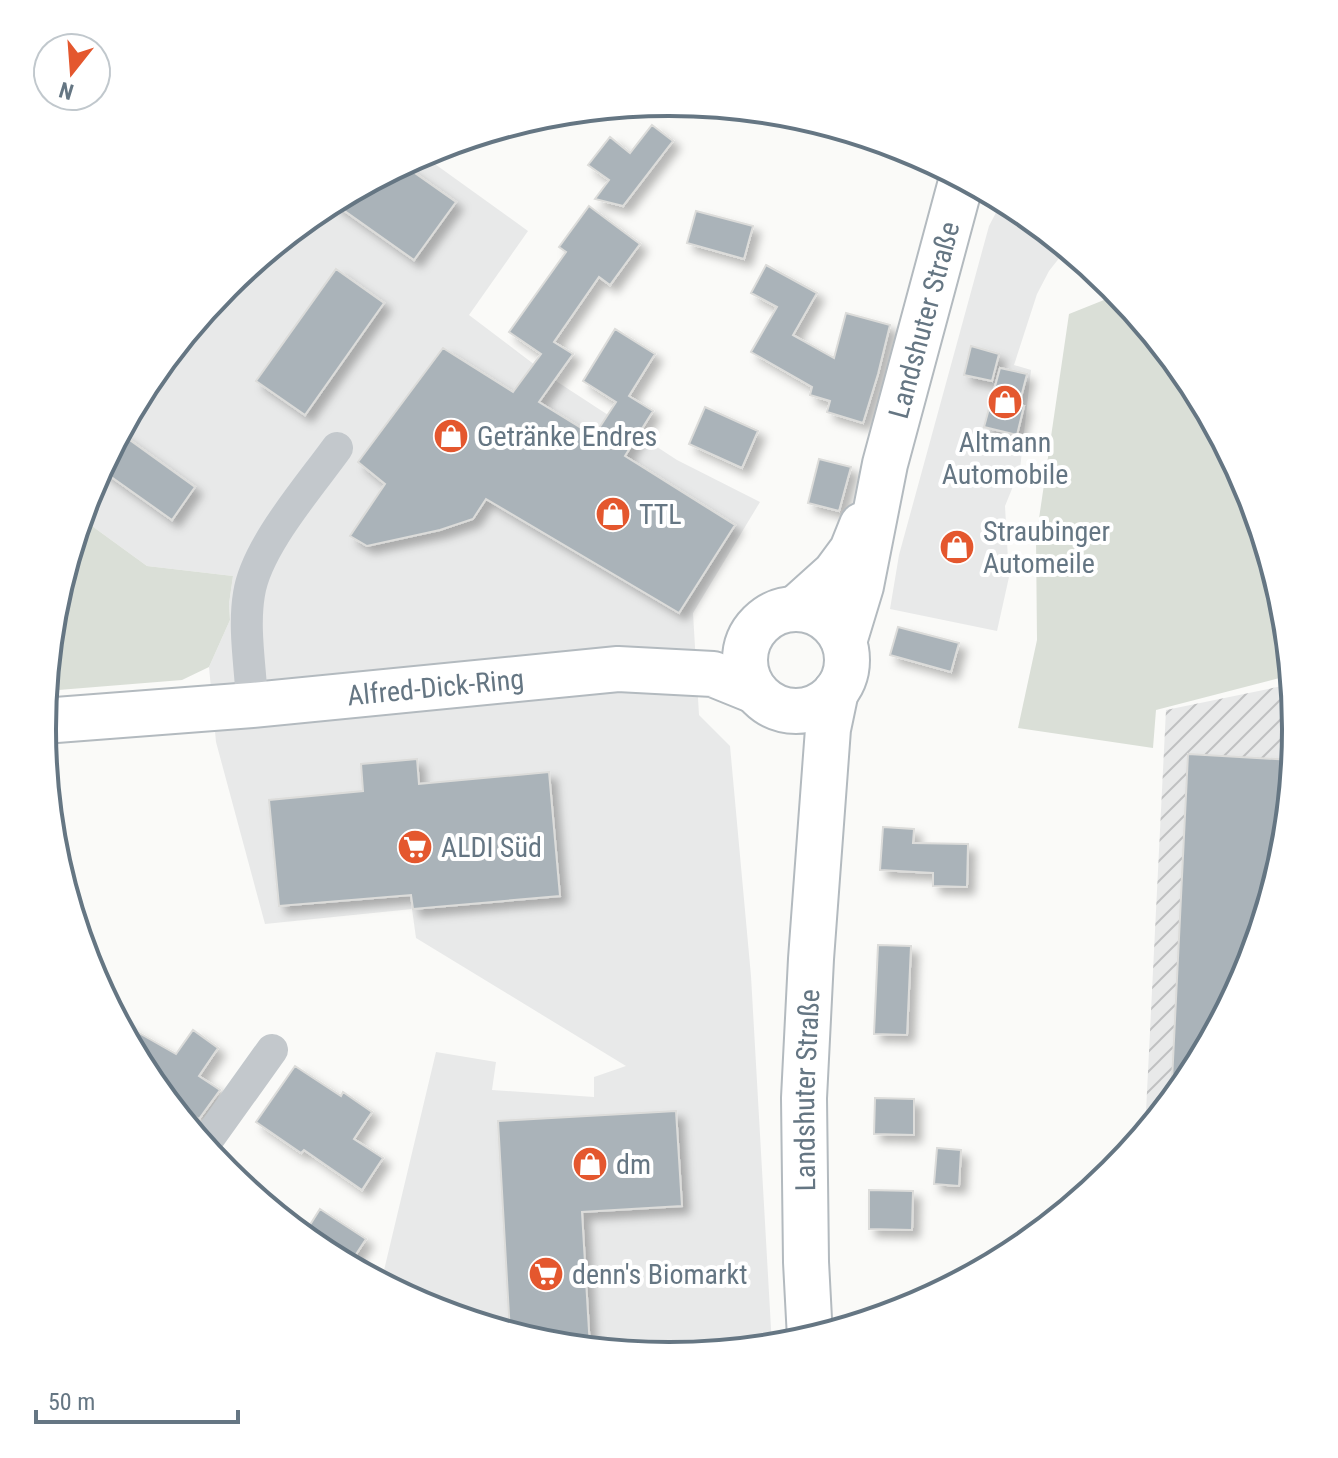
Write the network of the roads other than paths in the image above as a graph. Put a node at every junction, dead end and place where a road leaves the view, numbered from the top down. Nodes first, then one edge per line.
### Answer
1 (959, 189) edge
2 (337, 448) dead end
3 (885, 464) junction
4 (795, 609) junction
5 (750, 637) junction
6 (844, 642) junction
7 (618, 669) junction
8 (836, 691) junction
9 (767, 699) junction
10 (252, 705) junction
11 (56, 720) edge
12 (820, 844) junction
13 (272, 1050) dead end
14 (211, 1136) edge
15 (809, 1325) edge

1 - 3 main road, Landshuter Straße
2 - 10 street
3 - 4 main road, Landshuter Straße
3 - 6 main road, Landshuter Straße
4 - 5 main road
4 - 6 main road
5 - 7 main road, Alfred-Dick-Ring
5 - 9 main road
6 - 8 main road
7 - 9 main road, Alfred-Dick-Ring
7 - 10 main road, Alfred-Dick-Ring
8 - 9 main road
8 - 12 main road, Landshuter Straße
9 - 12 main road, Landshuter Straße
10 - 11 main road, Alfred-Dick-Ring
12 - 15 main road, Landshuter Straße
13 - 14 street

